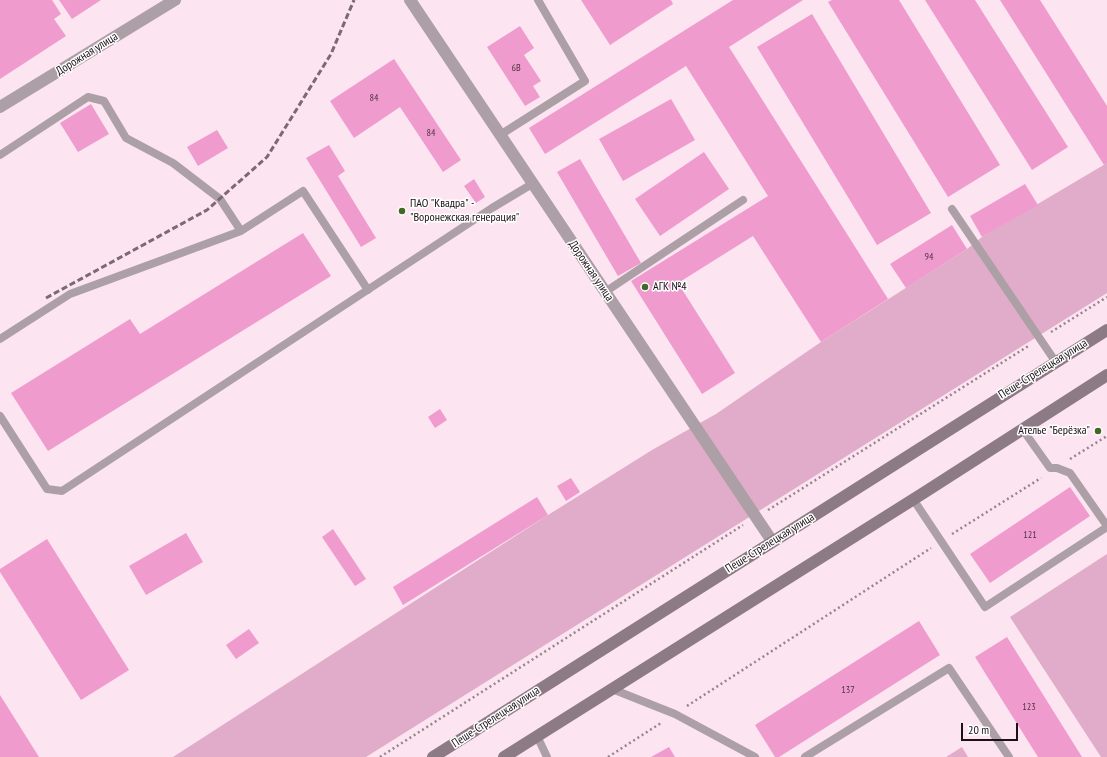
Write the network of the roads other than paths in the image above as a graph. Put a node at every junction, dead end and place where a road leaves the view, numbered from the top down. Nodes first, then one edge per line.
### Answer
1 (175, 0) edge
2 (410, 0) edge
3 (538, 0) edge
4 (0, 107) edge
5 (500, 135) junction
6 (0, 155) edge
7 (532, 184) junction
8 (743, 200) dead end
9 (952, 209) dead end
10 (241, 231) junction
11 (368, 290) junction
12 (605, 292) junction
13 (1107, 330) edge
14 (0, 339) edge
15 (1055, 361) junction
16 (1107, 375) edge
17 (0, 416) edge
18 (1023, 430) junction
19 (913, 499) junction
20 (1107, 526) edge
21 (772, 541) junction
22 (612, 689) junction
23 (537, 736) junction
24 (433, 757) edge
25 (504, 757) edge
26 (547, 757) edge
27 (754, 757) edge
28 (805, 757) edge
29 (1008, 757) edge

1 - 4 street, Дорожная улица
2 - 5 street, Дорожная улица
3 - 5 lane
5 - 7 street, Дорожная улица
6 - 10 lane
7 - 11 lane
7 - 12 street, Дорожная улица
8 - 12 lane
9 - 15 lane
10 - 11 lane
10 - 14 lane
11 - 17 lane
12 - 21 street, Дорожная улица
13 - 15 main road, Пеше-Стрелецкая улица
15 - 21 main road, Пеше-Стрелецкая улица
16 - 18 main road
18 - 19 main road
18 - 20 lane
19 - 20 lane
19 - 22 main road
21 - 24 main road, Пеше-Стрелецкая улица
22 - 23 main road
22 - 27 lane
23 - 25 main road
23 - 26 lane
28 - 29 lane

